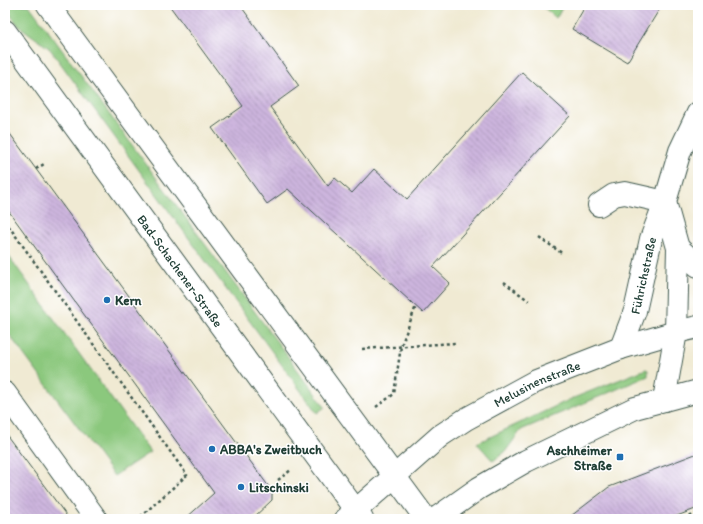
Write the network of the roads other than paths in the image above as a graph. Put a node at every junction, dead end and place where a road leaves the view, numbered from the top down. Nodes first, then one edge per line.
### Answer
1 (48, 5) edge
2 (5, 31) edge
3 (698, 113) edge
4 (665, 202) junction
5 (599, 205) dead end
6 (678, 248) junction
7 (698, 266) edge
8 (698, 328) edge
9 (676, 332) junction
10 (622, 348) junction
11 (698, 391) edge
12 (5, 393) edge
13 (664, 400) junction
14 (394, 476) junction
15 (354, 516) edge
16 (96, 519) edge
17 (426, 519) edge
18 (436, 519) edge

1 - 14 main road
2 - 15 main road, Bad-Schachener-Straße
3 - 4 main road, Führichstraße
4 - 5 main road
4 - 6 main road, Führichstraße
4 - 10 main road, Führichstraße
6 - 7 main road
6 - 9 main road, Führichstraße
8 - 9 main road, Melusinenstraße
9 - 10 main road, Melusinenstraße
9 - 13 main road, Führichstraße
10 - 14 main road, Melusinenstraße
11 - 13 main road
12 - 16 main road
13 - 18 main road
14 - 15 main road
14 - 17 main road

